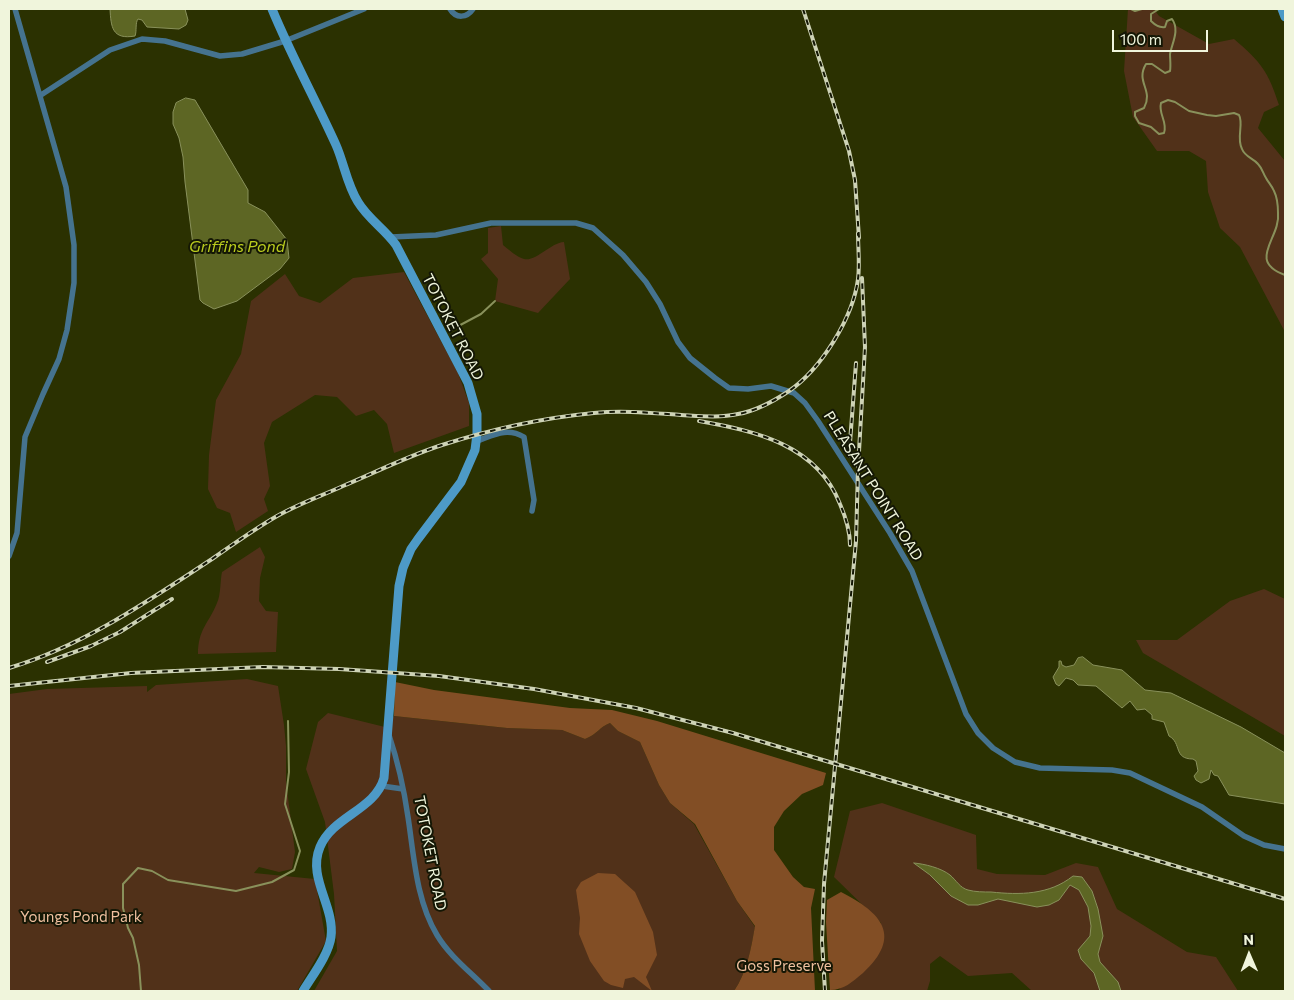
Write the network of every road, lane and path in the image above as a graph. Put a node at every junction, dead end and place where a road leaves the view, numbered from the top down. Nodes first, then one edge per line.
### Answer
1 (15, 9) edge
2 (272, 9) edge
3 (364, 9) edge
4 (450, 9) edge
5 (473, 9) edge
6 (1282, 9) edge
7 (1285, 16) edge
8 (285, 40) junction
9 (41, 96) junction
10 (391, 238) junction
11 (477, 441) junction
12 (532, 511) dead end
13 (9, 556) edge
14 (388, 734) junction
15 (382, 786) junction
16 (403, 789) junction
17 (1285, 849) edge
18 (303, 991) edge
19 (489, 991) edge

1 - 9 street
2 - 8 main road, TOTOKET ROAD
3 - 8 street
4 - 5 street
6 - 7 main road
8 - 9 street
8 - 10 main road, TOTOKET ROAD
9 - 13 street
10 - 11 main road, TOTOKET ROAD
10 - 17 street, PLEASANT POINT ROAD
11 - 12 street
11 - 14 main road, TOTOKET ROAD
14 - 15 main road
14 - 16 street, TOTOKET ROAD
15 - 16 street, TOTOKET ROAD
15 - 18 main road
16 - 19 street, TOTOKET ROAD

